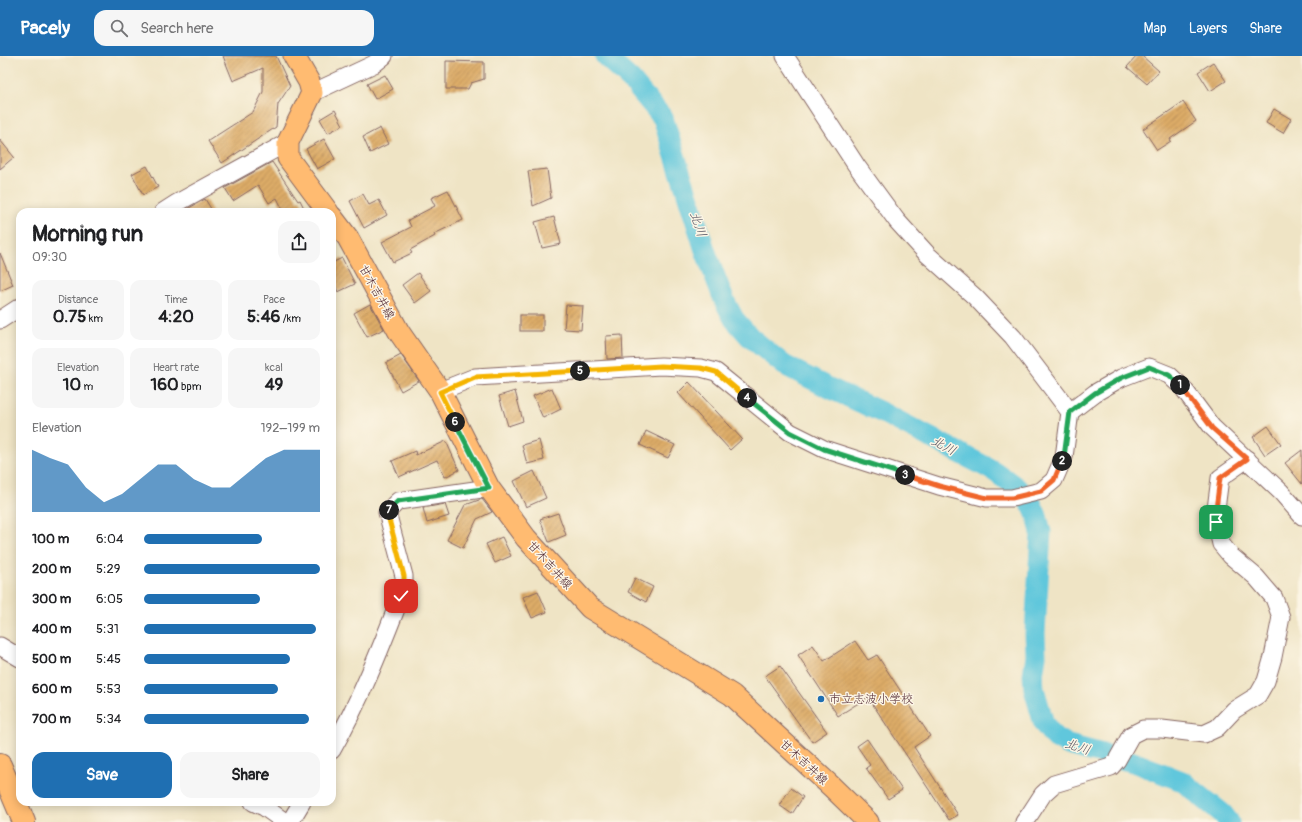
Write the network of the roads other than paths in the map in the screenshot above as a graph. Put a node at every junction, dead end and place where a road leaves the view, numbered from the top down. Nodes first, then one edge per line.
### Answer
1 (294, 56) edge
2 (384, 56) edge
3 (785, 56) edge
4 (312, 93) junction
5 (288, 142) junction
6 (169, 208) edge
7 (325, 208) edge
8 (336, 222) edge
9 (16, 310) edge
10 (0, 320) edge
11 (440, 392) junction
12 (1070, 412) junction
13 (1247, 459) junction
14 (489, 488) junction
15 (1302, 516) edge
16 (0, 646) edge
17 (16, 656) edge
18 (336, 742) edge
19 (0, 765) edge
20 (16, 803) edge
21 (17, 806) edge
22 (262, 806) edge
23 (300, 806) edge
24 (24, 822) edge
25 (285, 822) edge
26 (290, 822) edge
27 (868, 822) edge
28 (1024, 822) edge

1 - 4 main road
2 - 4 street
3 - 12 street
4 - 5 main road
5 - 6 street
5 - 7 main road
8 - 11 main road, 甘木吉井線
9 - 10 street
11 - 12 street
11 - 14 main road, 甘木吉井線
12 - 13 street
13 - 15 street
13 - 28 street
14 - 18 street
14 - 27 main road, 甘木吉井線
16 - 17 street
19 - 20 highway
21 - 24 highway
22 - 25 street
23 - 26 street

